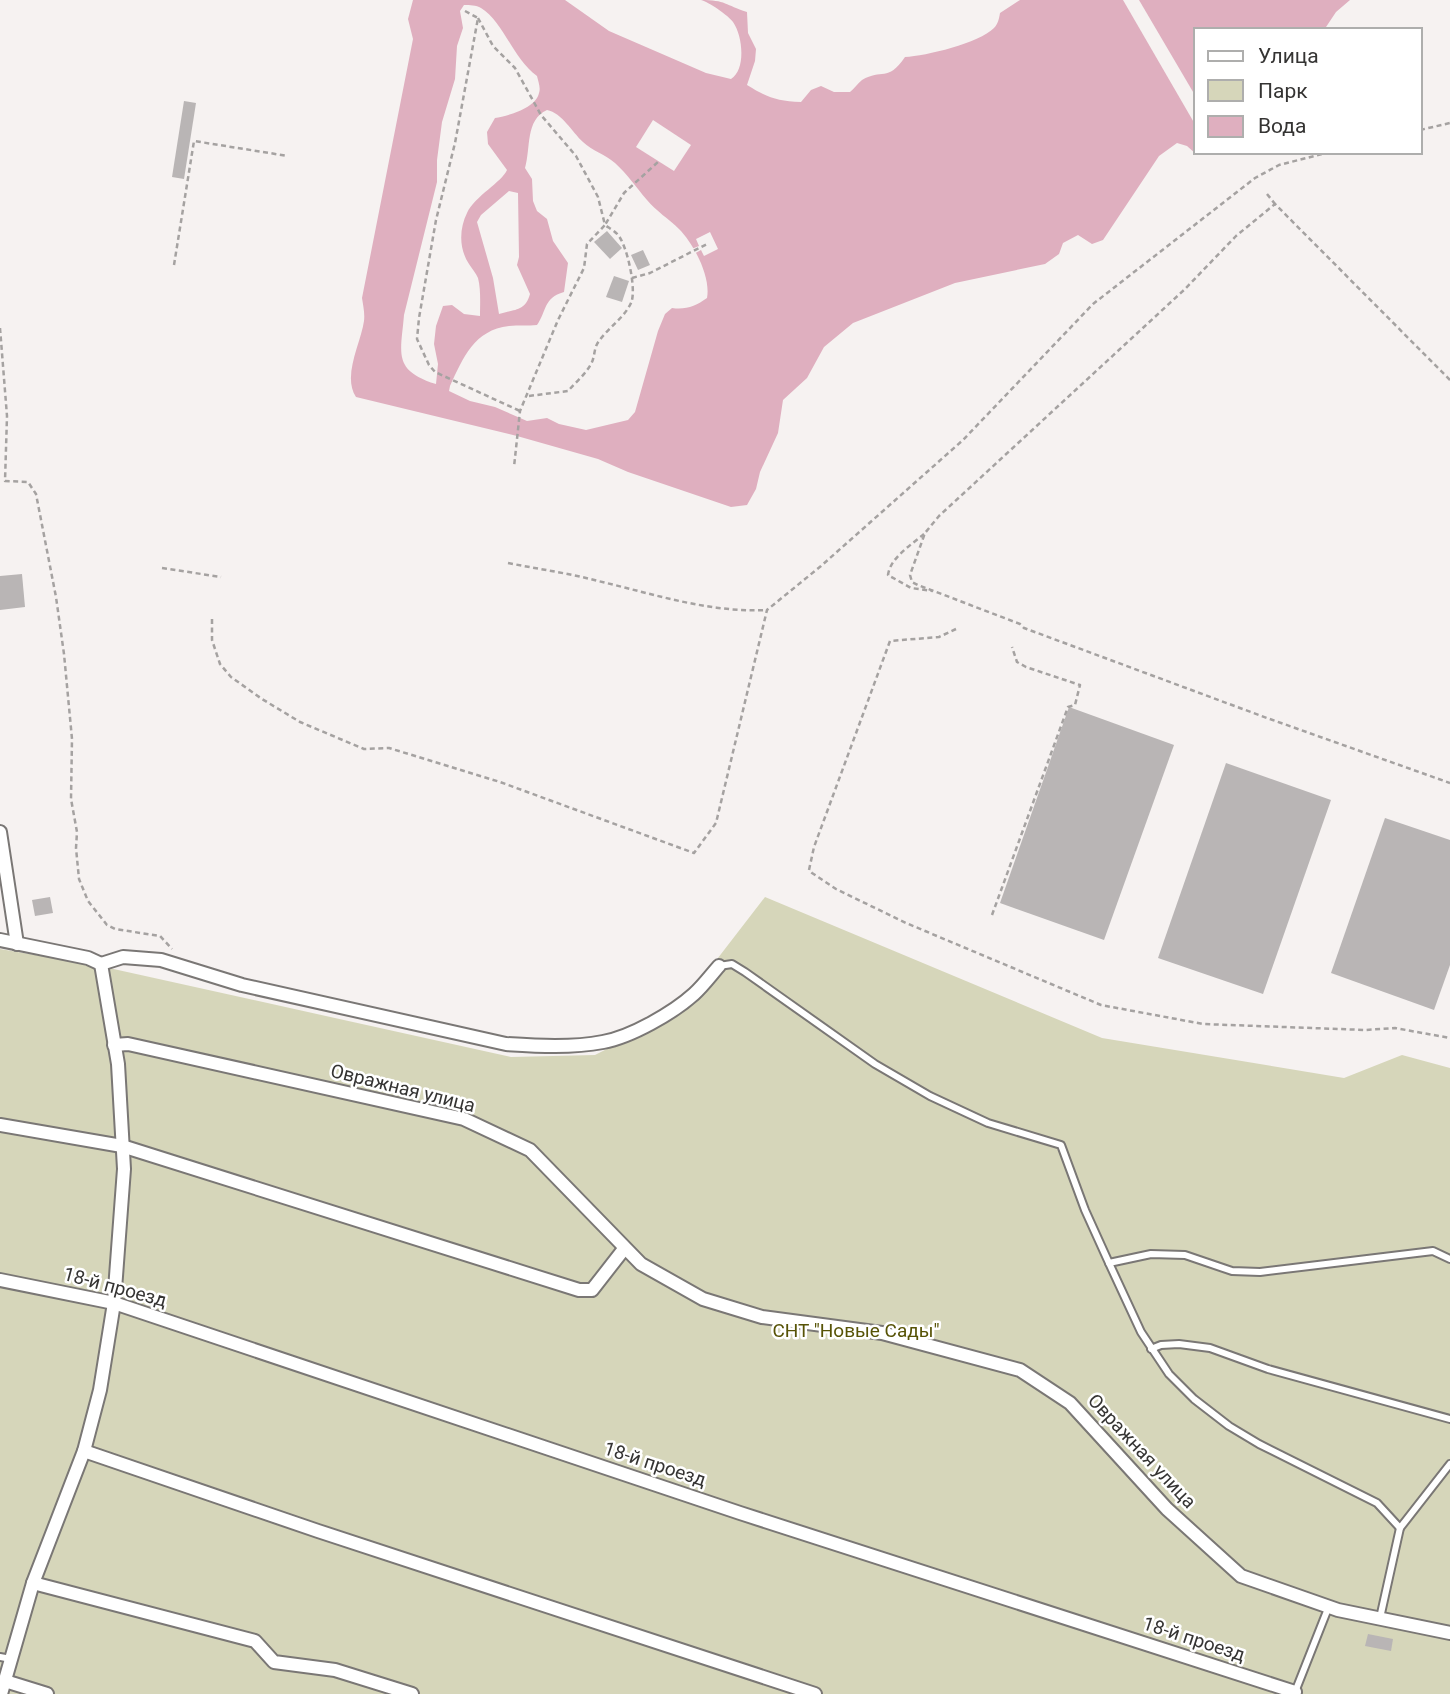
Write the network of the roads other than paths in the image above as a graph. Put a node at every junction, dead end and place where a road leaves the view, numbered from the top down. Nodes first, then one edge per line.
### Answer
1 (0, 832) edge
2 (0, 940) edge
3 (17, 944) junction
4 (101, 964) junction
5 (719, 966) joint
6 (114, 1045) junction
7 (0, 1125) edge
8 (122, 1146) junction
9 (624, 1249) junction
10 (1450, 1259) edge
11 (1109, 1264) junction
12 (0, 1280) edge
13 (114, 1303) junction
14 (1151, 1349) junction
15 (1450, 1419) edge
16 (84, 1451) junction
17 (1450, 1464) edge
18 (1400, 1528) junction
19 (33, 1583) junction
20 (1329, 1606) junction
21 (1380, 1619) junction
22 (1450, 1633) edge
23 (6, 1658) edge
24 (3, 1688) edge
25 (1295, 1693) edge
26 (47, 1694) edge
27 (412, 1694) edge
28 (815, 1694) edge

1 - 3 street
2 - 3 street
3 - 4 street
4 - 5 street
4 - 6 street
5 - 11 lane
6 - 8 street
6 - 9 street, Овражная улица
7 - 8 street
8 - 9 street
8 - 13 street
9 - 20 street, Овражная улица
10 - 11 lane
11 - 14 lane
12 - 13 street, 18-й проезд
13 - 16 street
13 - 25 street, 18-й проезд
14 - 15 lane
14 - 18 lane
16 - 19 street
16 - 28 street
17 - 18 lane
18 - 21 lane
19 - 23 street
19 - 27 street
20 - 21 street, Овражная улица
20 - 25 lane
21 - 22 street, Овражная улица
23 - 24 street
24 - 26 street

